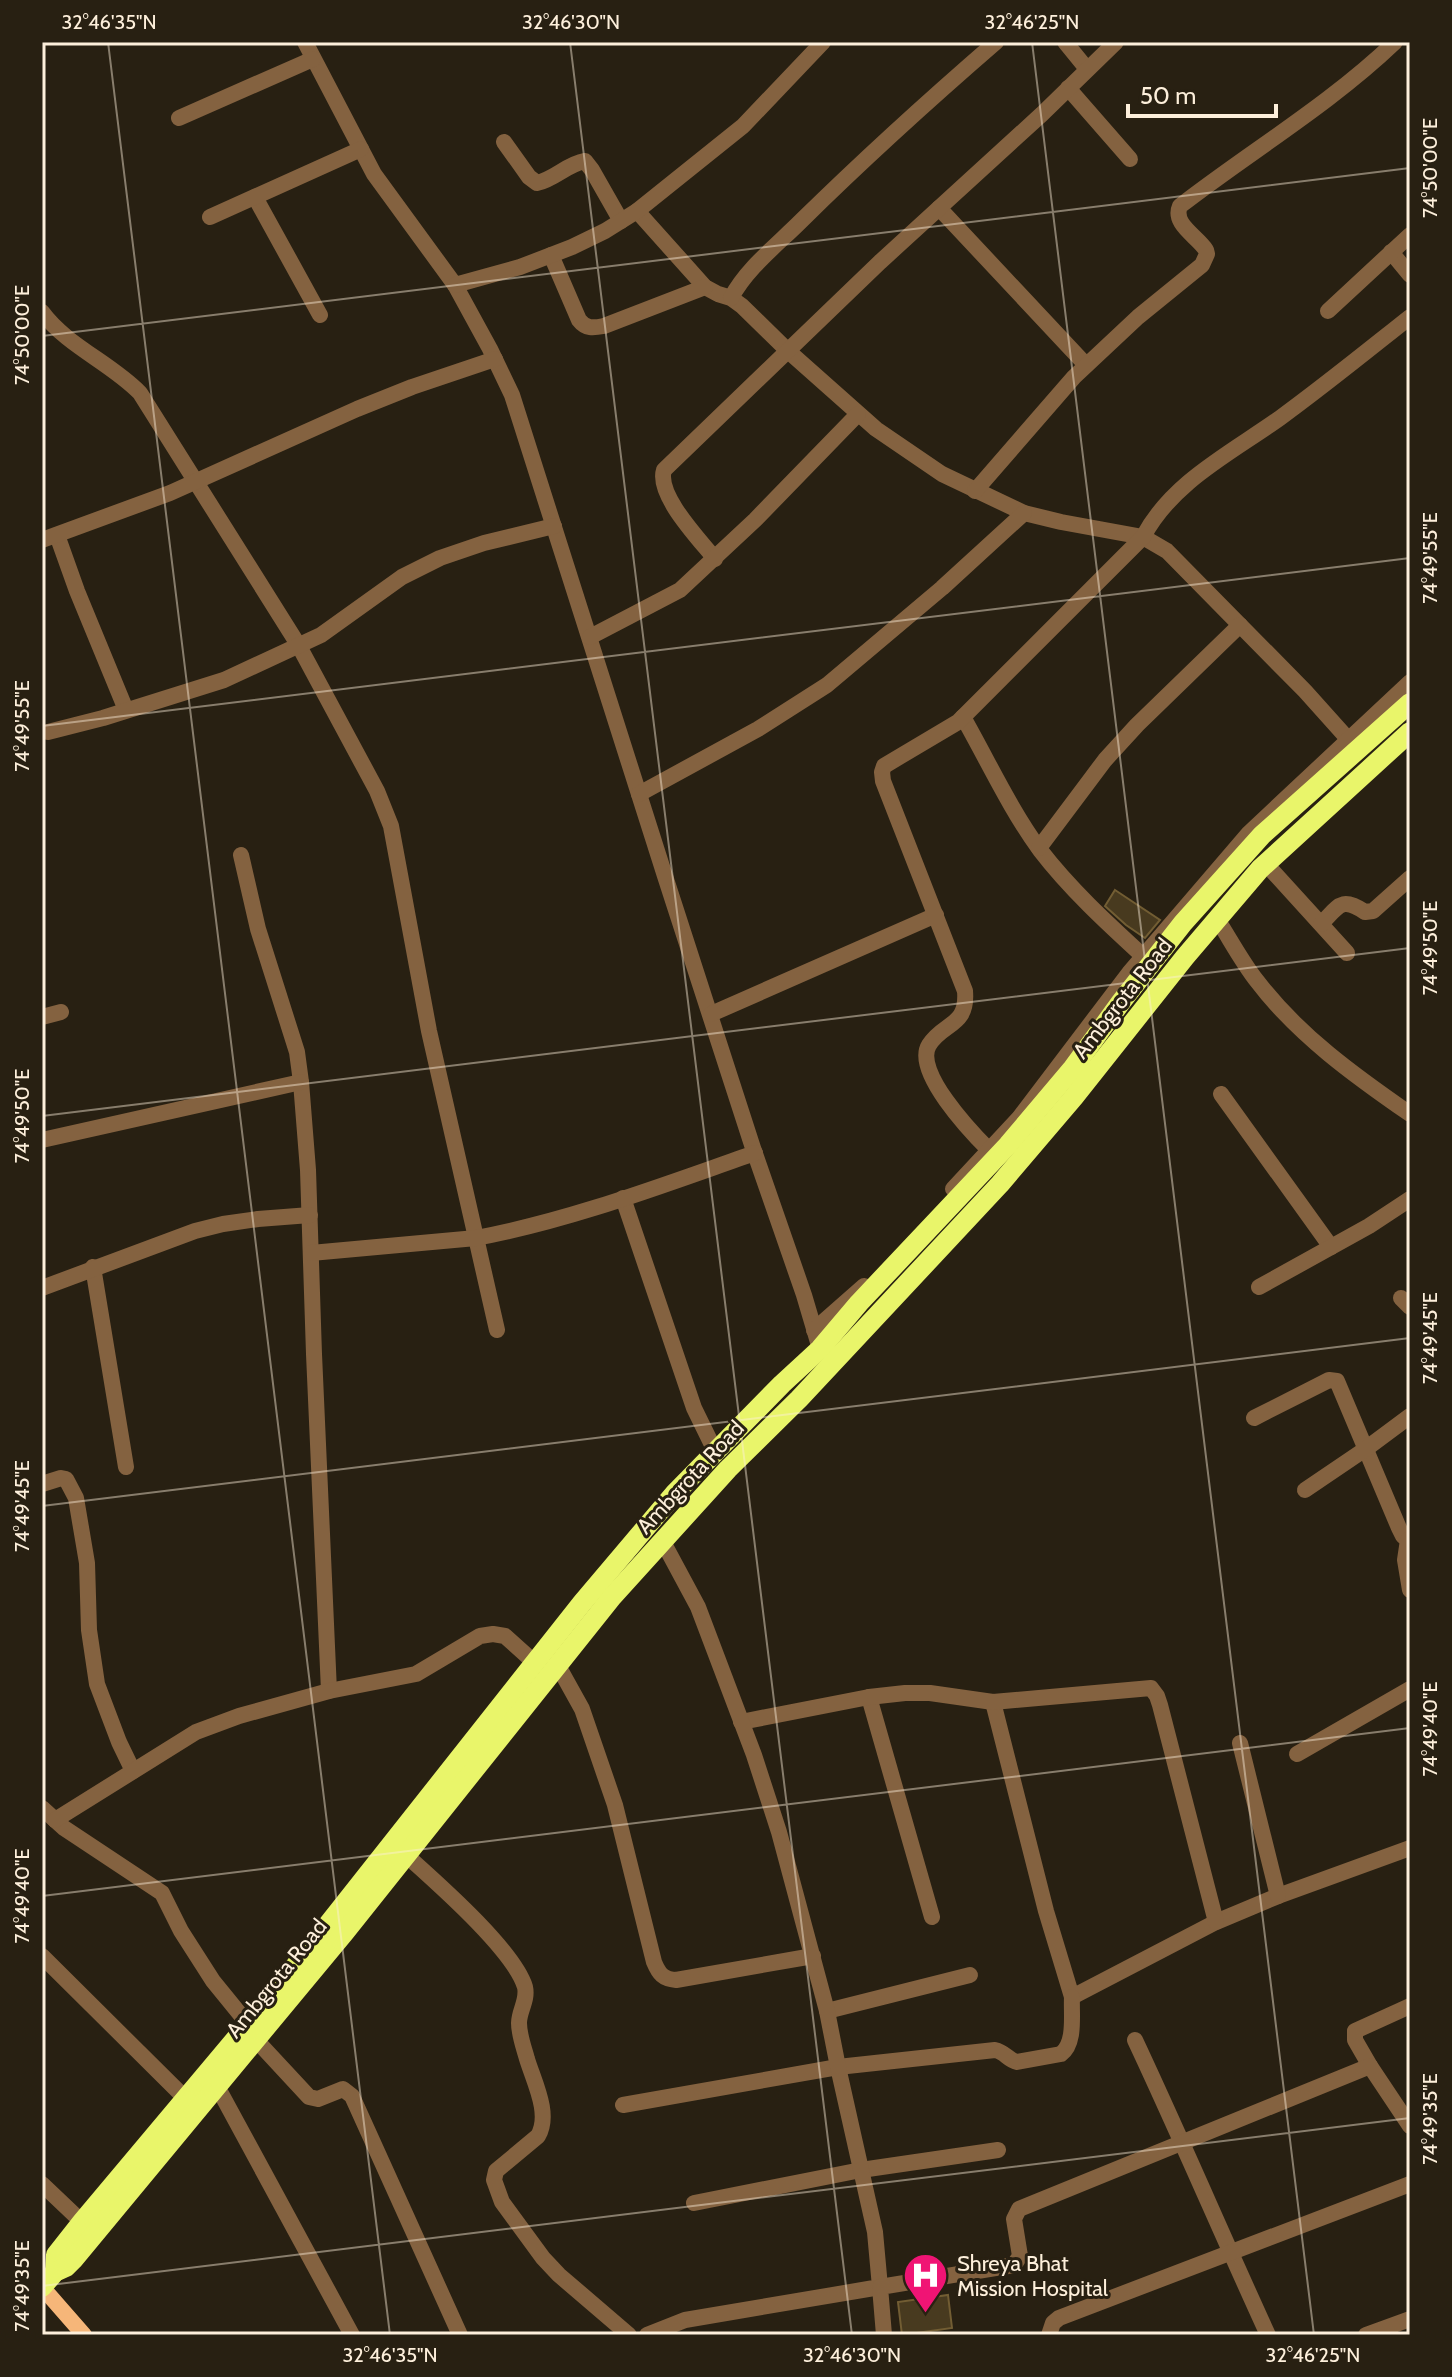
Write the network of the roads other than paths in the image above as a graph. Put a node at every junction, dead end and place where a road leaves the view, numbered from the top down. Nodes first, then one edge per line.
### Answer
1 (305, 42) edge
2 (823, 42) edge
3 (996, 42) edge
4 (1065, 42) edge
5 (1116, 42) edge
6 (1395, 42) edge
7 (313, 59) junction
8 (1087, 69) junction
9 (1068, 88) junction
10 (179, 118) dead end
11 (504, 142) dead end
12 (361, 149) junction
13 (1130, 159) dead end
14 (255, 197) junction
15 (939, 208) junction
16 (637, 211) junction
17 (210, 217) dead end
18 (621, 221) junction
19 (1410, 235) edge
20 (1391, 252) junction
21 (551, 255) junction
22 (1410, 275) edge
23 (455, 285) junction
24 (705, 287) junction
25 (731, 298) junction
26 (1328, 311) dead end
27 (42, 312) edge
28 (320, 315) dead end
29 (1410, 317) edge
30 (787, 350) junction
31 (495, 359) junction
32 (1086, 365) junction
33 (858, 414) junction
34 (196, 481) junction
35 (975, 491) junction
36 (1024, 513) junction
37 (554, 526) junction
38 (49, 537) edge
39 (1143, 537) junction
40 (715, 559) junction
41 (1240, 625) junction
42 (590, 637) junction
43 (299, 646) junction
44 (1410, 682) edge
45 (1410, 703) edge
46 (126, 710) junction
47 (963, 717) junction
48 (48, 732) dead end
49 (1410, 732) edge
50 (1348, 739) junction
51 (639, 794) junction
52 (1039, 848) junction
53 (241, 855) dead end
54 (1266, 864) junction
55 (1410, 878) edge
56 (936, 915) junction
57 (1217, 919) junction
58 (1321, 924) junction
59 (1347, 953) dead end
60 (1143, 956) junction
61 (61, 1012) dead end
62 (711, 1014) junction
63 (42, 1017) edge
64 (301, 1082) junction
65 (1221, 1094) dead end
66 (1410, 1114) edge
67 (42, 1140) edge
68 (989, 1150) junction
69 (755, 1153) junction
70 (623, 1198) junction
71 (1410, 1199) edge
72 (310, 1215) junction
73 (476, 1238) junction
74 (1331, 1247) junction
75 (311, 1253) junction
76 (93, 1267) junction
77 (1259, 1287) dead end
78 (42, 1288) edge
79 (497, 1330) dead end
80 (817, 1340) junction
81 (1410, 1416) edge
82 (1254, 1418) dead end
83 (1367, 1448) junction
84 (715, 1451) junction
85 (126, 1467) dead end
86 (42, 1484) edge
87 (1305, 1490) dead end
88 (662, 1540) junction
89 (1409, 1540) edge
90 (1410, 1590) edge
91 (535, 1663) junction
92 (557, 1664) junction
93 (1410, 1689) edge
94 (329, 1691) junction
95 (869, 1697) junction
96 (993, 1702) junction
97 (741, 1722) junction
98 (1240, 1743) dead end
99 (1297, 1754) dead end
100 (133, 1771) junction
101 (42, 1808) edge
102 (55, 1820) junction
103 (1410, 1848) edge
104 (406, 1855) junction
105 (1278, 1896) junction
106 (932, 1917) dead end
107 (1216, 1922) junction
108 (42, 1956) edge
109 (813, 1956) junction
110 (970, 1975) dead end
111 (1072, 1997) junction
112 (1410, 2006) edge
113 (827, 2011) junction
114 (252, 2032) junction
115 (1135, 2040) dead end
116 (1370, 2066) junction
117 (838, 2067) junction
118 (218, 2088) junction
119 (186, 2099) junction
120 (623, 2105) dead end
121 (1410, 2126) edge
122 (1184, 2143) junction
123 (998, 2150) dead end
124 (861, 2170) junction
125 (42, 2184) edge
126 (1410, 2184) edge
127 (694, 2203) dead end
128 (82, 2222) junction
129 (1230, 2253) junction
130 (46, 2282) edge
131 (880, 2287) junction
132 (1410, 2319) edge
133 (84, 2335) edge
134 (352, 2335) edge
135 (460, 2335) edge
136 (629, 2335) edge
137 (647, 2335) edge
138 (884, 2335) edge
139 (1049, 2335) edge
140 (1268, 2335) edge
141 (1366, 2335) edge

1 - 7 street
2 - 16 street
3 - 25 street
4 - 8 street
5 - 8 street
6 - 32 street
7 - 10 street
7 - 12 street
8 - 9 street
9 - 13 street
9 - 15 street
11 - 18 street
12 - 14 street
12 - 23 street
14 - 17 street
14 - 28 street
15 - 30 street
15 - 32 street
16 - 18 street
16 - 24 street
18 - 21 street
19 - 20 street
20 - 22 street
20 - 26 street
21 - 23 street
21 - 24 street
23 - 31 street
24 - 25 street
25 - 30 street
27 - 34 street
29 - 39 street
30 - 33 street
30 - 40 street
31 - 34 street
31 - 37 street
32 - 35 street
33 - 35 street
33 - 40 street
34 - 38 street
34 - 43 street
35 - 36 street
36 - 39 street
36 - 51 street
37 - 42 street
37 - 43 street
38 - 46 street
39 - 41 street
39 - 47 street
40 - 42 street
41 - 50 street
41 - 52 street
42 - 51 street
43 - 46 street
43 - 73 street
44 - 50 street
45 - 80 main road
46 - 48 street
47 - 52 street
47 - 56 street
49 - 54 main road, Ambgrota Road
50 - 60 street
51 - 62 street
52 - 60 street
53 - 64 street
54 - 57 main road, Ambgrota Road
54 - 58 street
55 - 58 street
56 - 62 street
56 - 68 street
57 - 66 street
57 - 88 main road, Ambgrota Road
58 - 59 street
60 - 68 street
61 - 63 street
62 - 69 street
64 - 67 street
64 - 72 street
65 - 74 street
68 - 80 street
69 - 70 street
69 - 80 street
70 - 73 street
70 - 84 street
71 - 74 street
72 - 75 street
72 - 76 street
73 - 75 street
73 - 79 street
74 - 77 street
75 - 94 street
76 - 78 street
76 - 85 street
80 - 84 main road
81 - 83 street
82 - 83 street
83 - 87 street
83 - 89 street
84 - 91 main road
86 - 100 street
88 - 92 main road, Ambgrota Road
88 - 97 street
89 - 90 street
91 - 94 street
91 - 114 main road
92 - 104 main road, Ambgrota Road
92 - 109 street
93 - 99 street
94 - 100 street
95 - 96 street
95 - 97 street
95 - 106 street
96 - 107 street
96 - 111 street
97 - 109 street
98 - 105 street
100 - 102 street
101 - 102 street
102 - 114 street
103 - 105 street
104 - 114 main road, Ambgrota Road
104 - 136 street
105 - 107 street
107 - 111 street
108 - 119 street
109 - 113 street
110 - 113 street
111 - 117 street
112 - 116 street
113 - 117 street
114 - 118 main road, Ambgrota Road
114 - 119 main road
114 - 135 street
115 - 122 street
116 - 121 street
116 - 122 street
117 - 120 street
117 - 124 street
118 - 130 main road, Ambgrota Road
118 - 134 street
119 - 128 main road
122 - 129 street
122 - 131 street
123 - 124 street
124 - 127 street
124 - 131 street
125 - 128 street
126 - 129 street
128 - 130 main road
129 - 139 street
129 - 140 street
130 - 133 street
131 - 137 street
131 - 138 street
132 - 141 street

